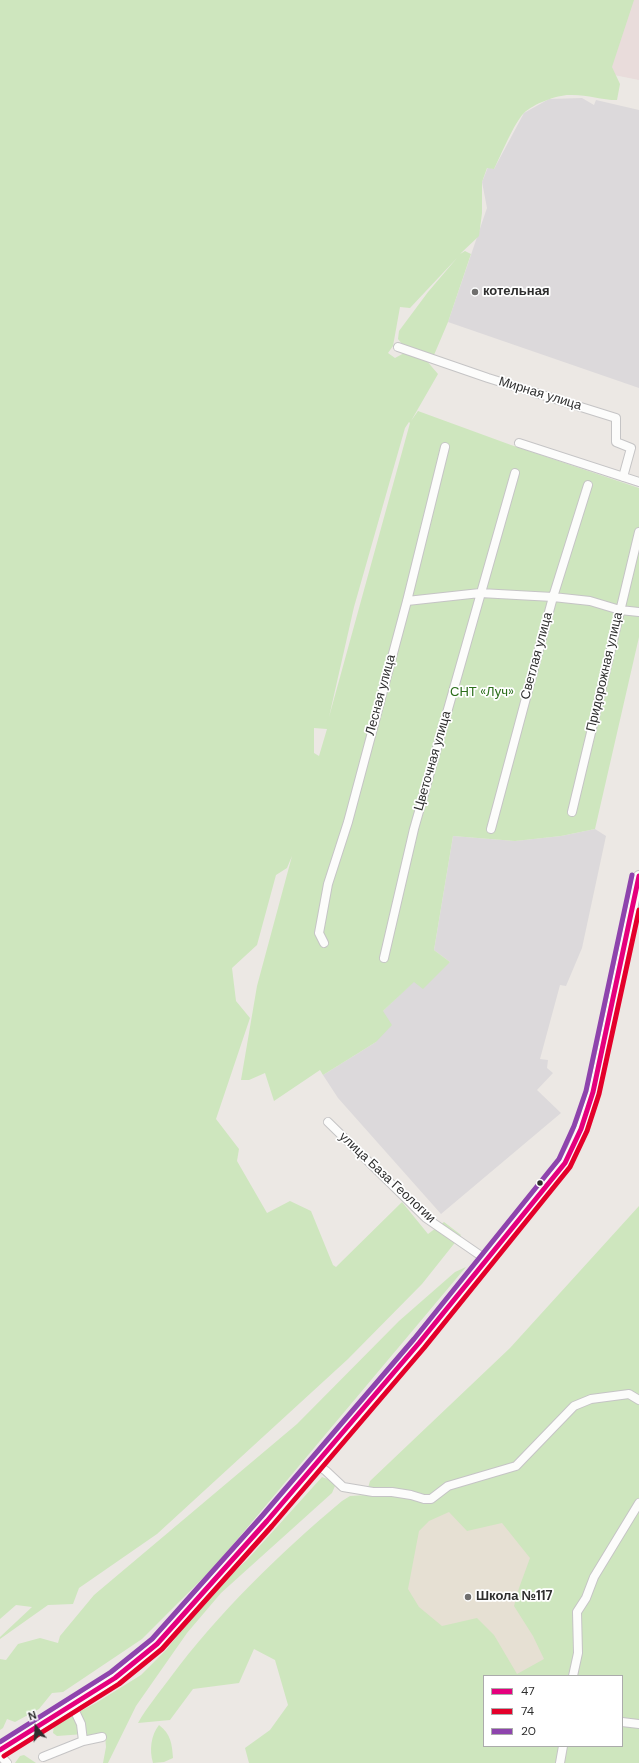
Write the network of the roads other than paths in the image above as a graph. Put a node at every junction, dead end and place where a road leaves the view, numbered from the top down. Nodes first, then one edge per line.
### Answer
1 (398, 347) dead end
2 (519, 443) dead end
3 (445, 447) dead end
4 (515, 474) dead end
5 (623, 477) junction
6 (639, 482) edge
7 (588, 485) dead end
8 (639, 532) edge
9 (480, 593) junction
10 (553, 597) junction
11 (407, 601) junction
12 (620, 610) junction
13 (639, 612) edge
14 (572, 812) dead end
15 (491, 829) dead end
16 (639, 876) edge
17 (324, 943) dead end
18 (384, 958) dead end
19 (328, 1122) dead end
20 (487, 1260) junction
21 (639, 1400) edge
22 (315, 1463) junction
23 (639, 1503) edge
24 (573, 1675) edge
25 (72, 1705) junction
26 (623, 1722) edge
27 (639, 1724) edge
28 (102, 1737) dead end
29 (83, 1741) junction
30 (563, 1747) edge
31 (0, 1750) edge
32 (0, 1755) edge
33 (43, 1757) dead end
34 (7, 1763) edge
35 (560, 1763) edge

1 - 5 street, Мирная улица
2 - 5 street
3 - 11 street, Лесная улица
4 - 9 street, Цветочная улица
5 - 6 street
7 - 10 street, Светлая улица
8 - 12 street, Придорожная улица
9 - 10 street
9 - 11 street
9 - 18 street, Цветочная улица
10 - 12 street
10 - 15 street, Светлая улица
11 - 17 street, Лесная улица
12 - 13 street
12 - 14 street, Придорожная улица
16 - 20 street
19 - 20 street, улица База Геологии
20 - 22 street
21 - 22 street
22 - 25 street
23 - 24 street
25 - 29 street
25 - 31 street
26 - 27 street
28 - 29 street
29 - 33 street
30 - 35 street
32 - 34 street

